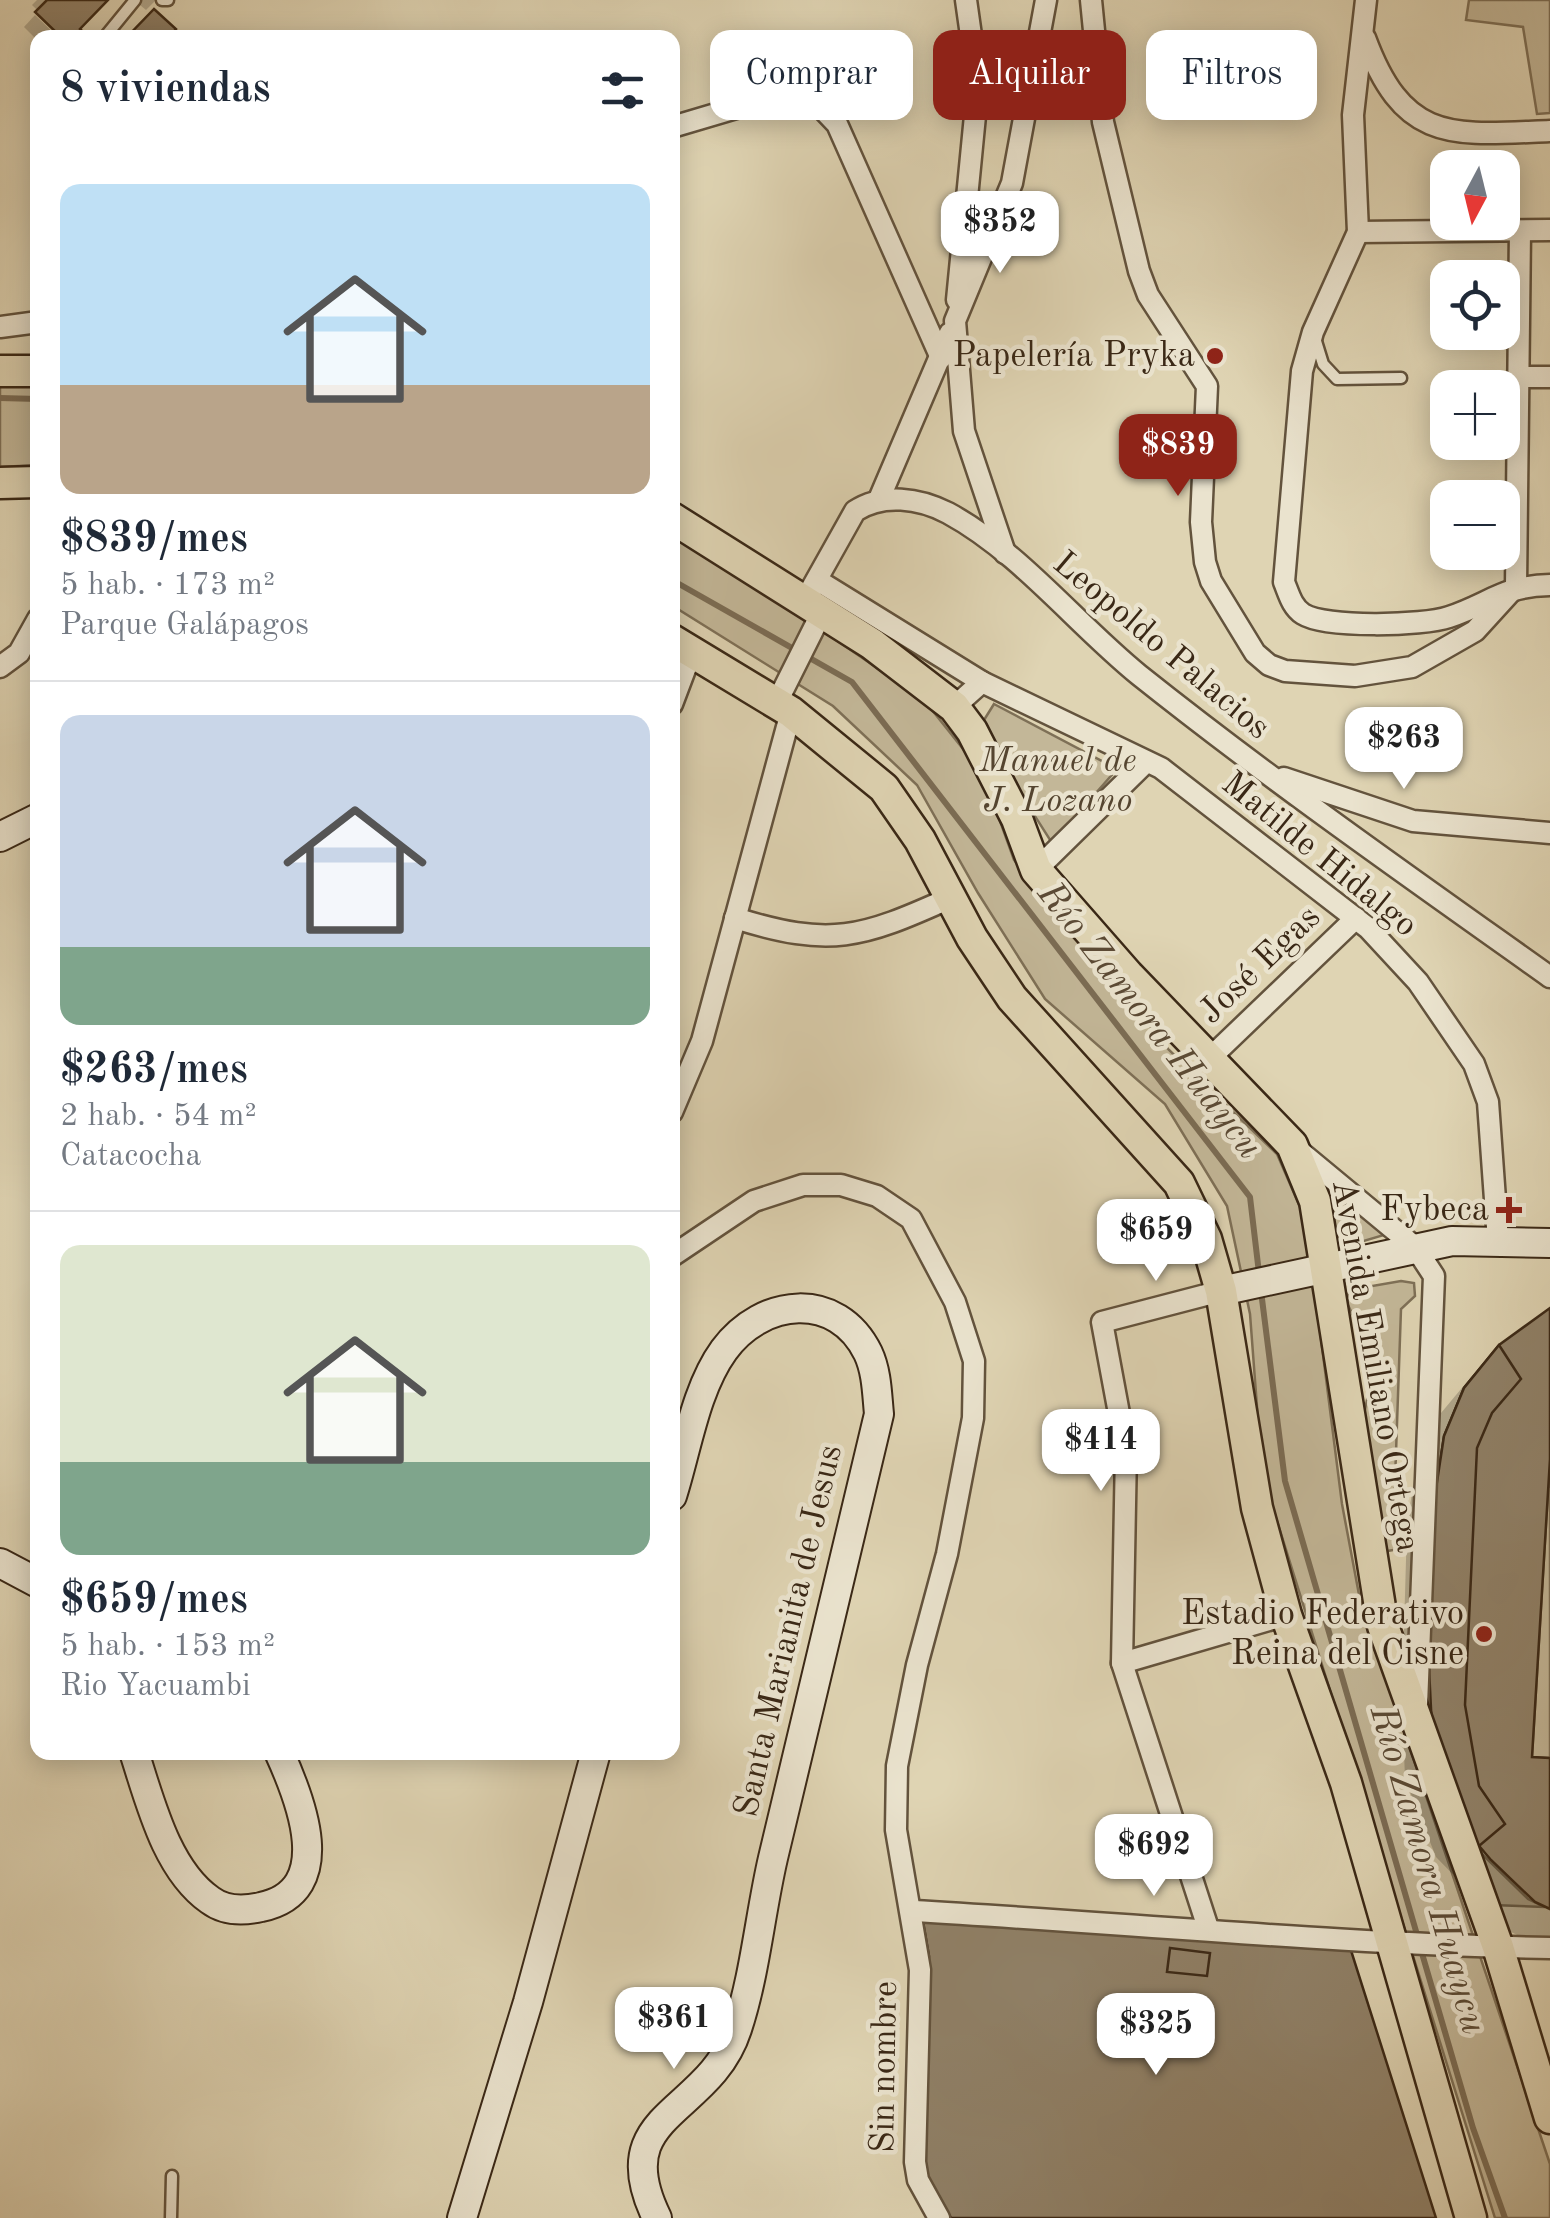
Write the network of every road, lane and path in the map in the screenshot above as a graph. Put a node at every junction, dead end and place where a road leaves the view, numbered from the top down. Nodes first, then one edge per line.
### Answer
1 (135, 0) edge
2 (966, 0) edge
3 (1046, 0) edge
4 (1091, 0) edge
5 (1366, 0) edge
6 (111, 30) edge
7 (1364, 34) junction
8 (680, 126) edge
9 (1550, 131) edge
10 (1550, 230) edge
11 (1520, 231) joint
12 (1358, 232) junction
13 (1430, 232) edge
14 (954, 322) junction
15 (30, 323) edge
16 (0, 327) edge
17 (1313, 332) junction
18 (941, 358) junction
19 (0, 371) edge
20 (30, 371) edge
21 (1550, 377) edge
22 (1401, 378) dead end
23 (1521, 378) junction
24 (30, 482) edge
25 (0, 483) edge
26 (880, 497) junction
27 (680, 523) edge
28 (1005, 555) junction
29 (1550, 585) edge
30 (1516, 586) junction
31 (814, 598) junction
32 (30, 633) edge
33 (682, 646) edge
34 (0, 667) edge
35 (982, 682) junction
36 (954, 706) junction
37 (784, 707) junction
38 (1146, 762) junction
39 (1254, 766) junction
40 (30, 822) edge
41 (1550, 833) edge
42 (0, 837) edge
43 (1036, 870) junction
44 (950, 898) junction
45 (736, 918) junction
46 (1356, 918) junction
47 (1550, 977) edge
48 (1209, 1059) junction
49 (680, 1093) edge
50 (1292, 1145) junction
51 (1498, 1241) junction
52 (1550, 1243) edge
53 (1415, 1247) junction
54 (680, 1251) edge
55 (1316, 1271) junction
56 (1230, 1289) junction
57 (680, 1470) edge
58 (0, 1563) edge
59 (30, 1579) edge
60 (1286, 1615) junction
61 (1122, 1663) junction
62 (1417, 1717) junction
63 (137, 1760) edge
64 (283, 1760) edge
65 (594, 1760) edge
66 (913, 1911) junction
67 (1208, 1928) junction
68 (1401, 1944) junction
69 (1491, 1948) junction
70 (1550, 1948) edge
71 (1550, 2118) edge
72 (172, 2176) dead end
73 (171, 2218) edge
74 (462, 2218) edge
75 (657, 2218) edge
76 (939, 2218) edge
77 (1471, 2218) edge

1 - 6 lane
2 - 14 street
3 - 14 street
4 - 30 street
5 - 7 street
7 - 9 street
7 - 12 street
8 - 18 street
10 - 11 street
11 - 23 street
12 - 13 street
12 - 17 street
14 - 18 street
14 - 28 street
15 - 16 street
17 - 22 lane
17 - 30 street
18 - 26 street
19 - 20 main road
21 - 23 street
23 - 30 street
24 - 25 main road
26 - 28 street, Leopoldo Palacios
26 - 31 street
27 - 31 main road, Avenida Emiliano Ortega
28 - 39 street, Leopoldo Palacios
29 - 30 street
31 - 35 street, Matilde Hidalgo
31 - 36 main road, Avenida Emiliano Ortega
31 - 37 street
32 - 34 street
33 - 37 main road
35 - 36 street
35 - 38 street, Matilde Hidalgo
36 - 43 main road, Avenida Emiliano Ortega
37 - 44 main road
37 - 45 street
38 - 43 street
38 - 46 street, Matilde Hidalgo
39 - 41 street
39 - 47 street, Leopoldo Palacios
40 - 42 main road
43 - 48 main road, Avenida Emiliano Ortega
44 - 45 street
44 - 56 main road
45 - 49 street
46 - 48 street, José Egas
46 - 51 street, Matilde Hidalgo
48 - 50 main road, Avenida Emiliano Ortega
50 - 53 street
50 - 55 main road, Avenida Emiliano Ortega
51 - 52 main road
51 - 53 main road
53 - 55 main road
53 - 62 street, Avenida Emiliano Ortega
54 - 66 street, Sin nombre
55 - 56 main road
55 - 62 main road, Avenida Emiliano Ortega
56 - 60 main road
56 - 61 street
57 - 75 main road, Santa Marianita de Jesus
58 - 59 main road
60 - 61 street
60 - 68 main road
61 - 67 street
62 - 69 main road, Avenida Emiliano Ortega
63 - 64 main road
65 - 74 main road
66 - 67 street
66 - 76 street, Sin nombre
67 - 68 street
68 - 69 street
68 - 77 main road
69 - 70 street
69 - 71 main road, Avenida Emiliano Ortega
72 - 73 lane

